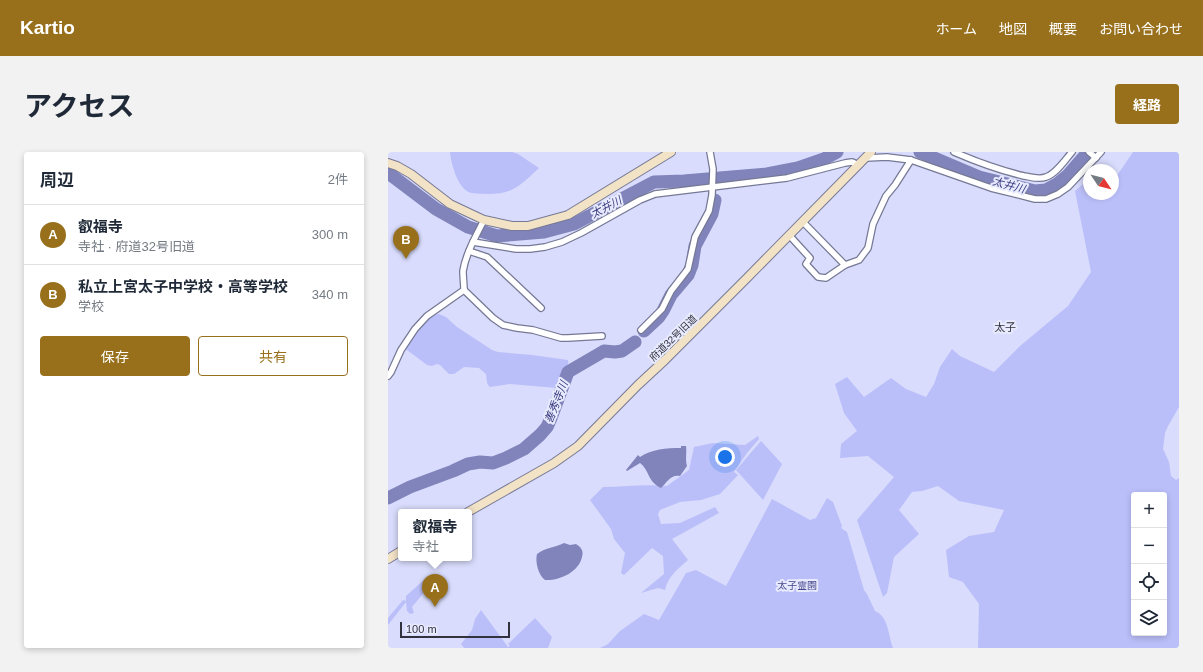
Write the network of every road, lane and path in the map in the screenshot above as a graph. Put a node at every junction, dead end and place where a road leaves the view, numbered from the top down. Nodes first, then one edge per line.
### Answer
1 (671, 152) edge
2 (710, 152) edge
3 (954, 152) edge
4 (1072, 152) edge
5 (1101, 152) edge
6 (869, 155) edge
7 (1093, 155) edge
8 (911, 160) junction
9 (388, 163) edge
10 (859, 165) junction
11 (712, 186) junction
12 (483, 222) junction
13 (803, 222) junction
14 (789, 235) junction
15 (473, 241) junction
16 (469, 251) junction
17 (845, 265) junction
18 (464, 290) junction
19 (541, 308) dead end
20 (642, 330) dead end
21 (602, 336) dead end
22 (388, 376) edge
23 (472, 510) edge
24 (398, 553) edge
25 (388, 559) edge

1 - 12 street
2 - 11 street
3 - 4 street
5 - 7 street
6 - 8 street
6 - 10 street, 府道32号旧道
7 - 8 street
8 - 17 street
9 - 12 street
10 - 11 street
10 - 13 street, 府道32号旧道
11 - 15 street
11 - 20 street
12 - 15 street
13 - 14 street, 府道32号旧道
13 - 17 street
14 - 17 street
14 - 23 street, 府道32号旧道
15 - 16 street
16 - 18 street
16 - 19 street
18 - 21 street
18 - 22 street
24 - 25 street

